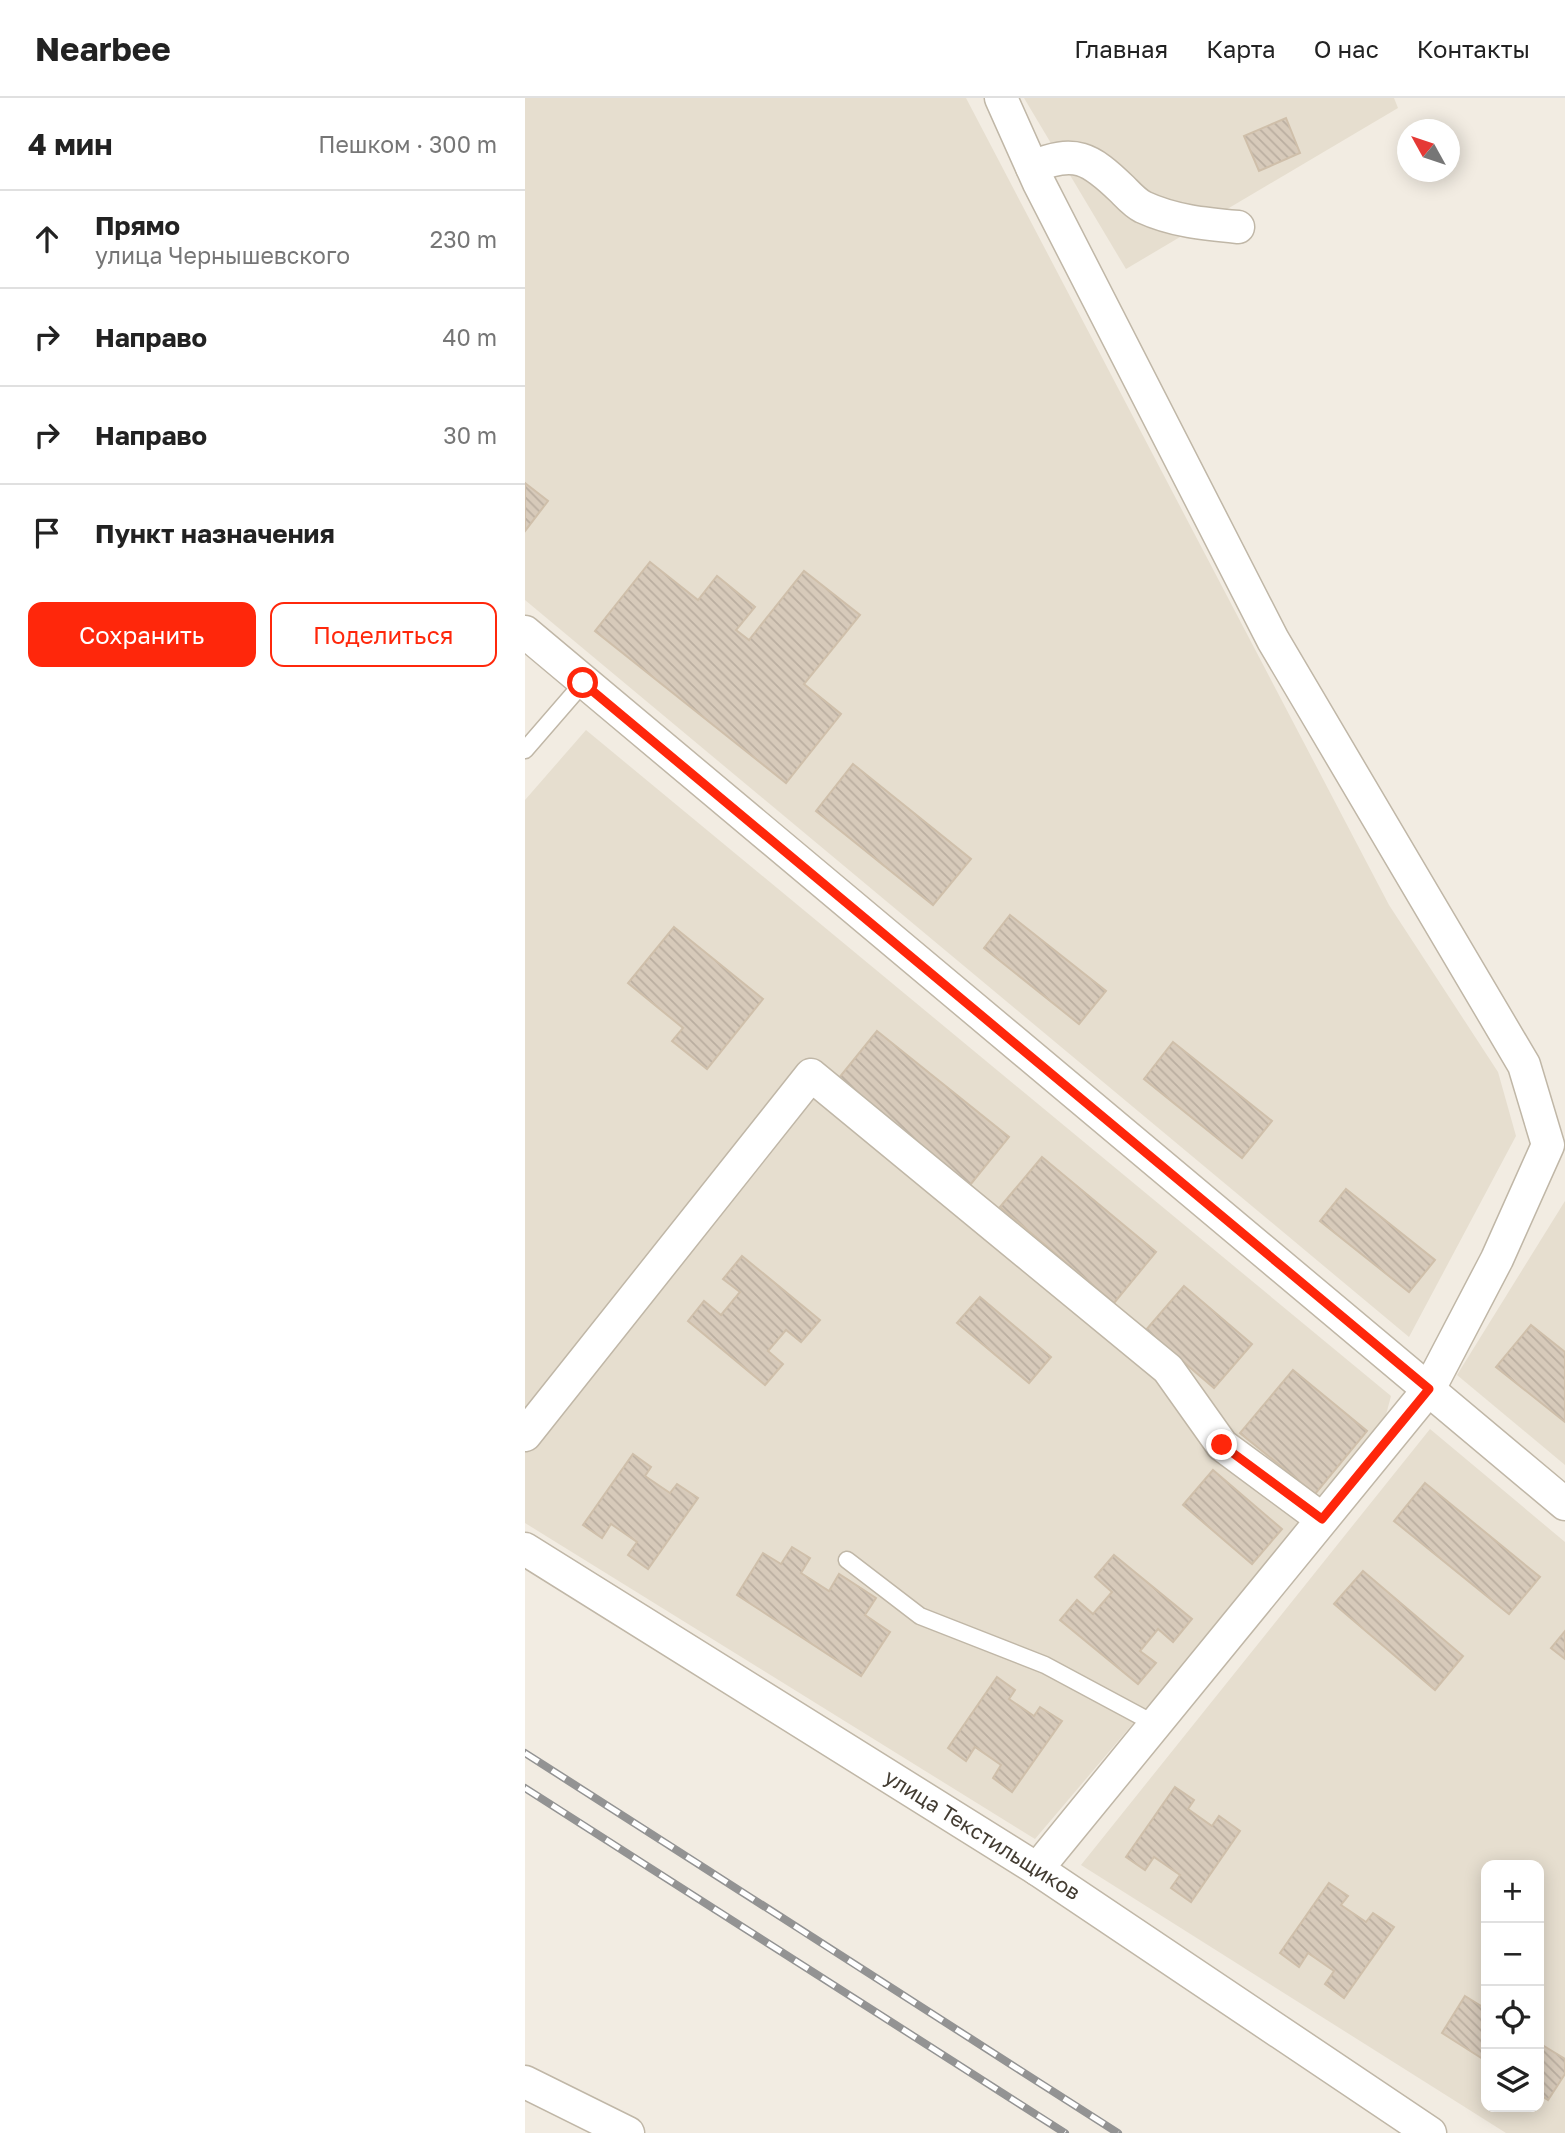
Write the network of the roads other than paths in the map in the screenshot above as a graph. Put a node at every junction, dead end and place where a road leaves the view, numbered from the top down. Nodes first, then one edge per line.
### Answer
1 (1001, 98) edge
2 (1031, 167) junction
3 (1238, 227) dead end
4 (525, 632) edge
5 (583, 683) junction
6 (525, 750) edge
7 (1429, 1389) junction
8 (525, 1435) edge
9 (1565, 1504) edge
10 (1322, 1519) junction
11 (525, 1549) edge
12 (847, 1560) dead end
13 (1155, 1724) junction
14 (1037, 1869) junction
15 (525, 2082) edge
16 (628, 2133) edge
17 (1430, 2133) edge

1 - 2 street
2 - 3 street
2 - 7 street
4 - 5 street
5 - 6 lane
5 - 7 street
7 - 9 street
7 - 10 street
8 - 10 street
10 - 13 street
11 - 14 street, улица Текстильщиков
12 - 13 lane
13 - 14 street
14 - 17 street, улица Текстильщиков
15 - 16 street

